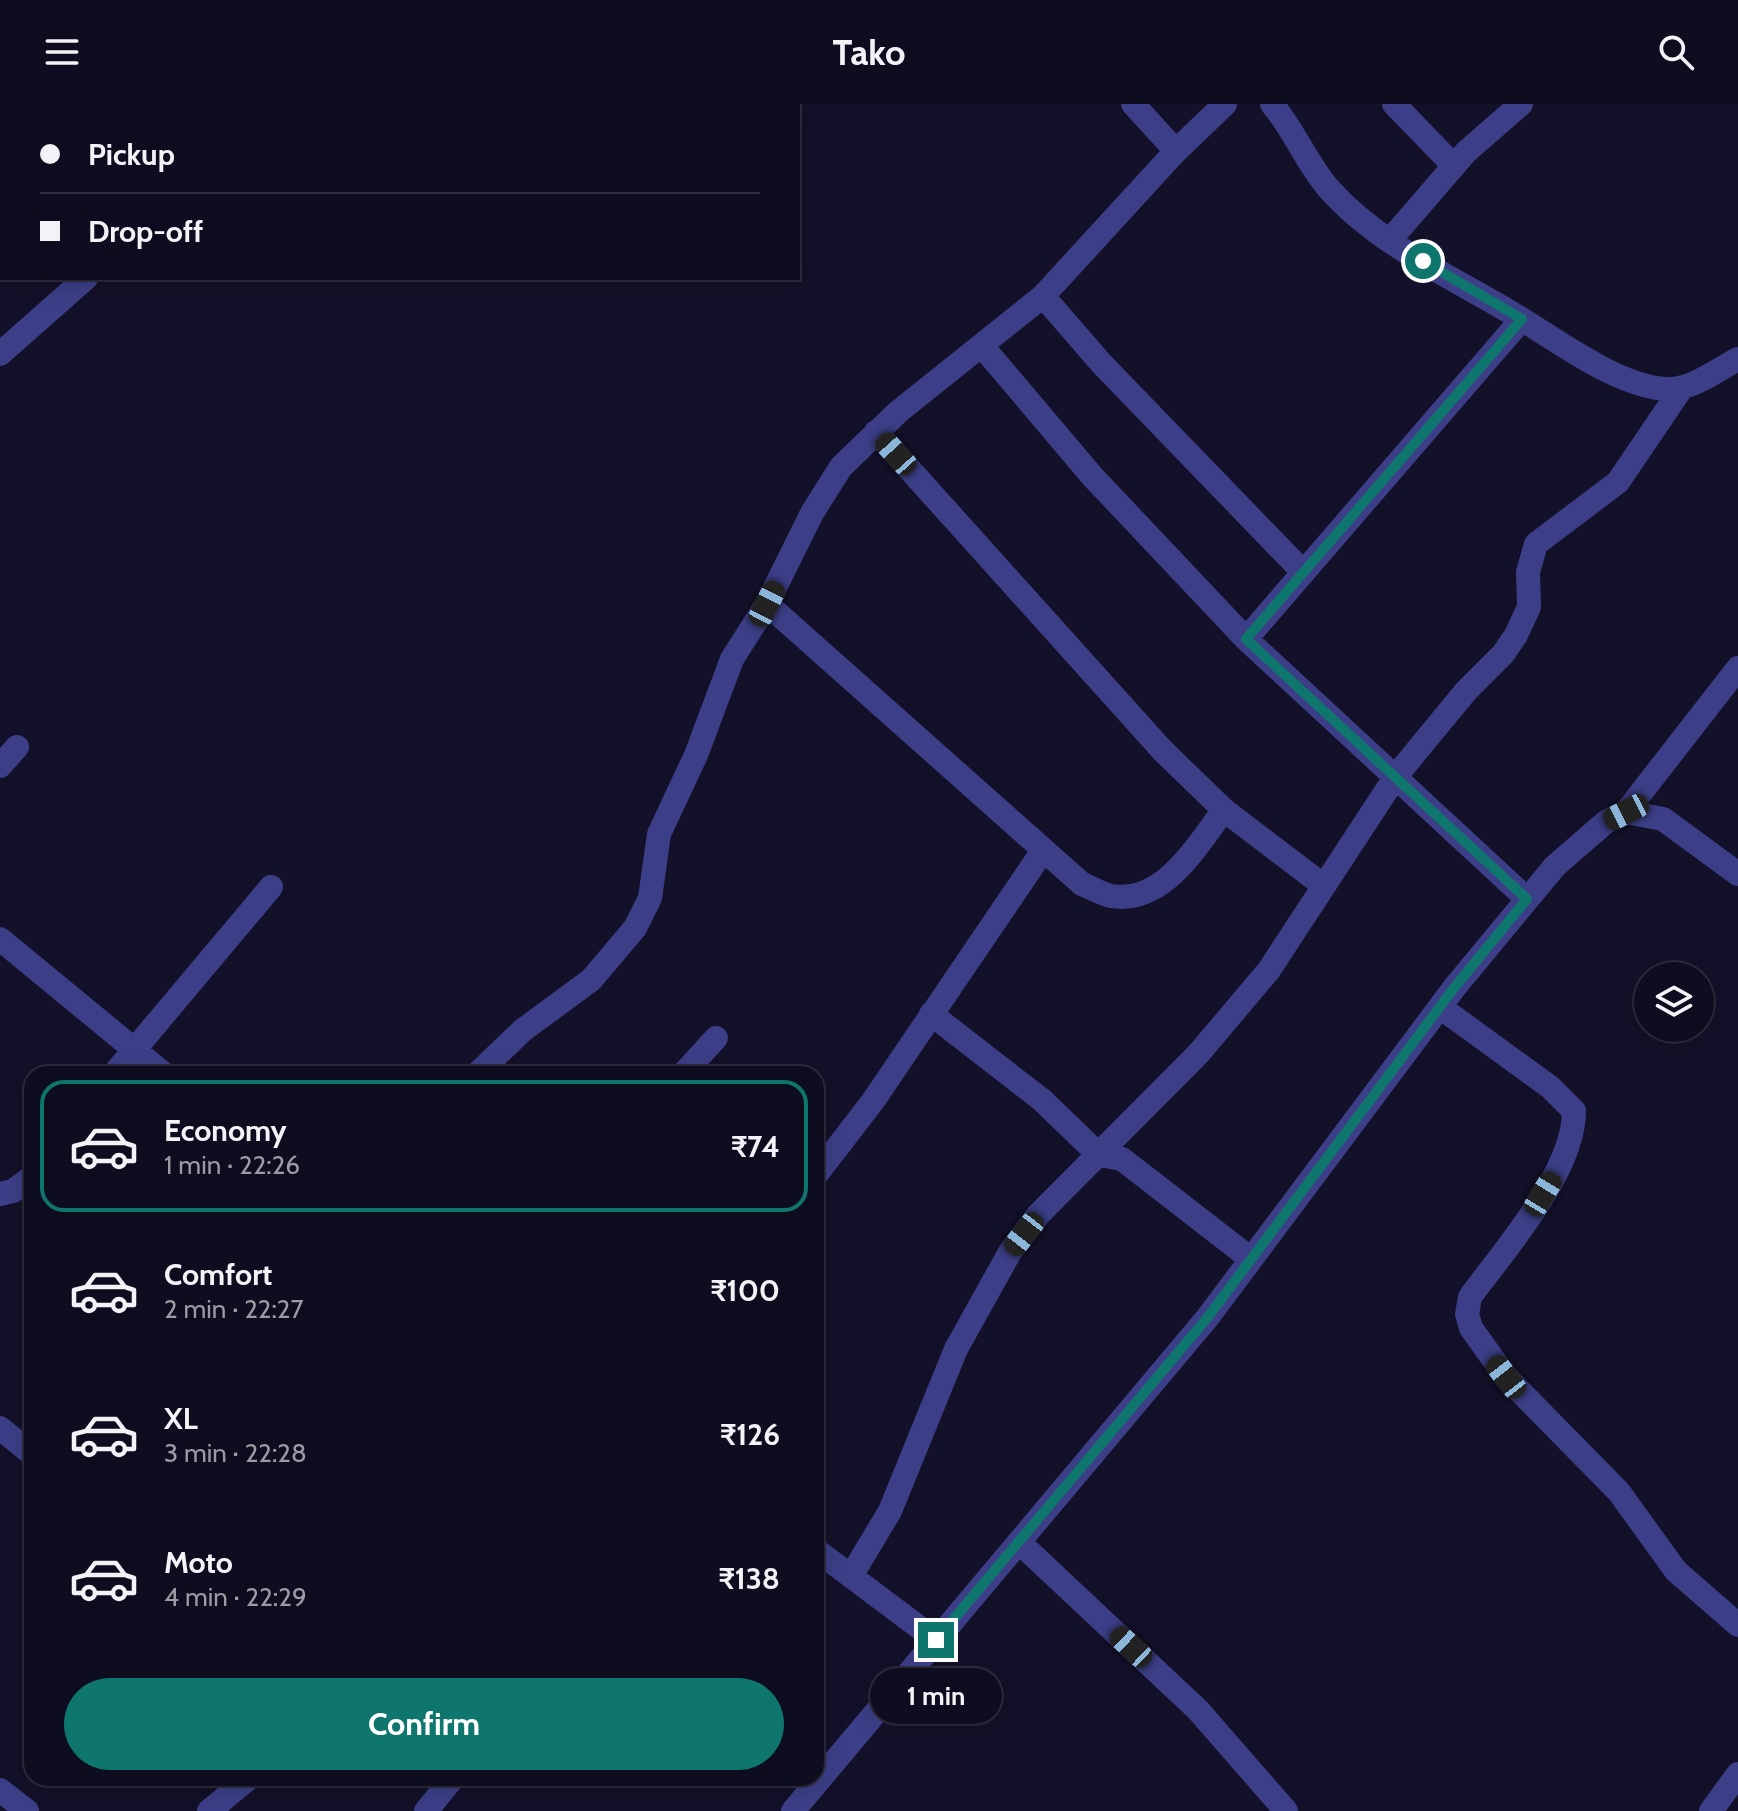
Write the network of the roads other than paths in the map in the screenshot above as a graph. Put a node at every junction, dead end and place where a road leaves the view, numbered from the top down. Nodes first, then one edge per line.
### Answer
1 (1133, 104) edge
2 (1225, 104) edge
3 (1272, 104) edge
4 (1394, 104) edge
5 (1521, 104) edge
6 (1176, 151) junction
7 (1454, 166) junction
8 (1390, 240) junction
9 (84, 280) edge
10 (1043, 296) junction
11 (1522, 319) junction
12 (982, 346) junction
13 (0, 354) edge
14 (1738, 359) edge
15 (1681, 389) junction
16 (876, 432) junction
17 (1303, 572) junction
18 (767, 604) junction
19 (1246, 639) junction
20 (1738, 668) edge
21 (17, 747) dead end
22 (0, 766) edge
23 (1396, 776) junction
24 (1224, 810) junction
25 (1626, 812) junction
26 (1042, 852) junction
27 (1738, 874) edge
28 (1324, 886) junction
29 (271, 887) dead end
30 (1527, 899) junction
31 (0, 939) edge
32 (1440, 1007) junction
33 (931, 1014) junction
34 (716, 1038) dead end
35 (133, 1049) junction
36 (120, 1066) edge
37 (154, 1066) edge
38 (485, 1066) edge
39 (690, 1066) edge
40 (1099, 1155) junction
41 (824, 1165) edge
42 (24, 1183) edge
43 (0, 1194) edge
44 (1251, 1259) junction
45 (0, 1428) edge
46 (24, 1448) edge
47 (1019, 1542) junction
48 (824, 1556) edge
49 (851, 1576) junction
50 (1738, 1625) edge
51 (936, 1640) junction
52 (824, 1774) edge
53 (1738, 1774) edge
54 (239, 1786) edge
55 (446, 1786) edge
56 (814, 1786) edge
57 (0, 1790) edge
58 (27, 1811) edge
59 (209, 1811) edge
60 (426, 1811) edge
61 (793, 1811) edge
62 (1286, 1811) edge
63 (1711, 1811) edge

1 - 6 street
2 - 6 street
3 - 8 street
4 - 7 street
5 - 7 street
6 - 10 street
7 - 8 street
8 - 11 street
9 - 13 street
10 - 12 street
10 - 17 street
11 - 15 street
11 - 17 street
12 - 16 street
12 - 19 street
14 - 15 street
15 - 23 street
16 - 18 street
16 - 24 street
17 - 19 street
18 - 26 street
18 - 38 street
19 - 23 street
20 - 25 street
21 - 22 street
23 - 28 street
23 - 30 street
24 - 26 street
24 - 28 street
25 - 27 street
25 - 30 street
26 - 33 street
28 - 40 street
29 - 35 street
30 - 32 street
31 - 35 street
32 - 44 street
32 - 50 street
33 - 40 street
33 - 41 street
34 - 39 street
35 - 36 street
35 - 37 street
40 - 44 street
40 - 49 street
42 - 43 street
44 - 47 street
45 - 46 street
47 - 51 street
47 - 62 street
48 - 49 street
49 - 51 street
51 - 52 street
53 - 63 street
54 - 59 street
55 - 60 street
56 - 61 street
57 - 58 street

